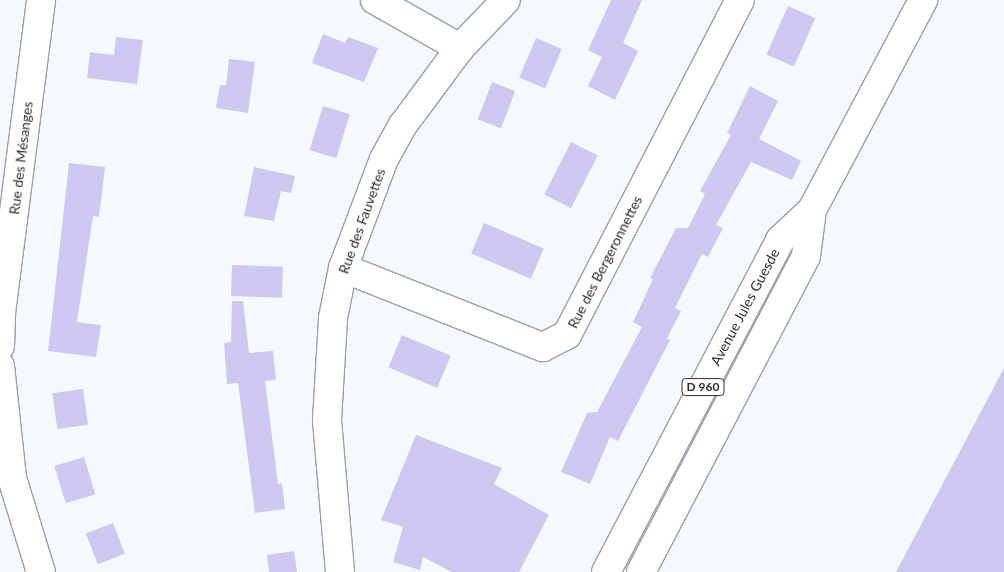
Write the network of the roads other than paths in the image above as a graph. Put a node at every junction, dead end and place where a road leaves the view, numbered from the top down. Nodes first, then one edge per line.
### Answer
1 (41, 0) edge
2 (375, 0) edge
3 (506, 0) edge
4 (740, 0) edge
5 (923, 0) edge
6 (460, 48) junction
7 (812, 210) junction
8 (344, 268) junction
9 (0, 346) edge
10 (0, 366) edge
11 (345, 569) edge
12 (41, 572) edge
13 (606, 572) edge
14 (641, 572) edge

1 - 9 street, Rue des Mésanges
2 - 6 street
3 - 6 street, Rue des Fauvettes
4 - 8 street, Rue des Bergeronnettes
5 - 7 street, Avenue Jules Guesde / D 960
6 - 8 street, Rue des Fauvettes
7 - 13 street, Avenue Jules Guesde / D 960
7 - 14 street, Avenue Jules Guesde / D 960
8 - 11 street, Rue des Fauvettes
10 - 12 street

